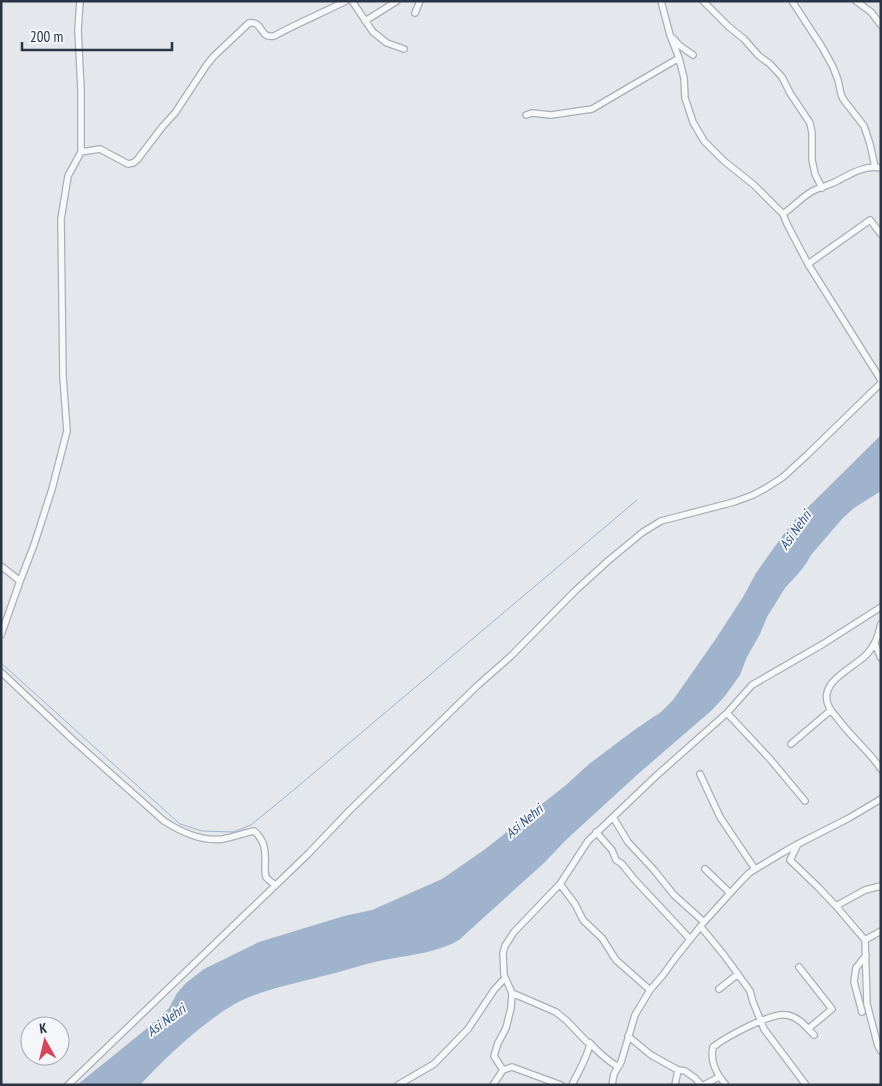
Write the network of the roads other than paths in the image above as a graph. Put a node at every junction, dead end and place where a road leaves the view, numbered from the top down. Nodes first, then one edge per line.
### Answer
1 (80, 1) edge
2 (346, 1) edge
3 (352, 1) edge
4 (397, 1) edge
5 (420, 1) edge
6 (661, 1) edge
7 (703, 1) edge
8 (792, 1) edge
9 (856, 1) edge
10 (415, 13) dead end
11 (365, 20) junction
12 (881, 25) edge
13 (670, 35) junction
14 (404, 49) dead end
15 (693, 55) dead end
16 (679, 58) junction
17 (526, 115) dead end
18 (81, 152) junction
19 (878, 167) edge
20 (822, 188) junction
21 (783, 214) junction
22 (881, 234) edge
23 (808, 264) junction
24 (881, 382) edge
25 (1, 566) edge
26 (20, 581) junction
27 (881, 606) edge
28 (881, 624) edge
29 (1, 635) edge
30 (875, 644) junction
31 (881, 658) edge
32 (1, 672) edge
33 (830, 710) junction
34 (727, 713) junction
35 (791, 744) dead end
36 (881, 769) edge
37 (700, 774) dead end
38 (881, 799) edge
39 (805, 801) dead end
40 (612, 817) junction
41 (596, 832) junction
42 (798, 844) junction
43 (705, 869) dead end
44 (755, 870) junction
45 (560, 884) junction
46 (275, 885) junction
47 (881, 886) edge
48 (730, 893) junction
49 (836, 906) junction
50 (703, 924) junction
51 (881, 931) edge
52 (690, 939) junction
53 (865, 940) junction
54 (866, 955) junction
55 (799, 968) dead end
56 (738, 974) junction
57 (505, 978) junction
58 (719, 989) dead end
59 (650, 990) junction
60 (512, 993) junction
61 (862, 1012) dead end
62 (760, 1021) junction
63 (808, 1030) junction
64 (628, 1036) junction
65 (814, 1036) dead end
66 (590, 1043) junction
67 (881, 1051) edge
68 (618, 1067) junction
69 (503, 1070) junction
70 (678, 1070) junction
71 (720, 1077) junction
72 (400, 1084) edge
73 (68, 1085) edge
74 (493, 1085) edge
75 (561, 1085) edge
76 (572, 1085) edge
77 (612, 1085) edge
78 (675, 1085) edge
79 (702, 1085) edge
80 (726, 1085) edge
81 (806, 1085) edge

1 - 18 street
2 - 18 street
3 - 11 street
4 - 11 street
5 - 10 street
6 - 13 street
7 - 20 street
8 - 19 street
9 - 12 street
11 - 14 street
13 - 15 street
13 - 16 street
16 - 17 street
16 - 21 street
18 - 26 street
19 - 20 street
20 - 21 street
21 - 23 street
22 - 23 street
23 - 24 street
24 - 46 street
25 - 26 street
26 - 29 street
27 - 34 street
28 - 30 street
30 - 31 street
30 - 33 street
32 - 46 street
33 - 35 street
33 - 36 street
34 - 39 street
34 - 40 street
37 - 44 street
38 - 42 street
40 - 41 street
40 - 50 street
41 - 45 street
41 - 52 street
42 - 44 street
42 - 49 street
43 - 48 street
44 - 48 street
45 - 57 street
45 - 59 street
46 - 73 street
47 - 49 street
48 - 50 street
49 - 53 street
50 - 52 street
50 - 56 street
51 - 53 street
52 - 59 street
53 - 54 street
54 - 61 street
54 - 67 street
55 - 63 street
56 - 58 street
56 - 62 street
57 - 60 street
57 - 72 street
59 - 64 street
60 - 66 street
60 - 69 street
62 - 63 street
62 - 71 street
62 - 81 street
63 - 65 street
64 - 68 street
64 - 70 street
66 - 68 street
66 - 76 street
68 - 77 street
69 - 74 street
69 - 75 street
70 - 78 street
70 - 79 street
71 - 79 street
71 - 80 street

